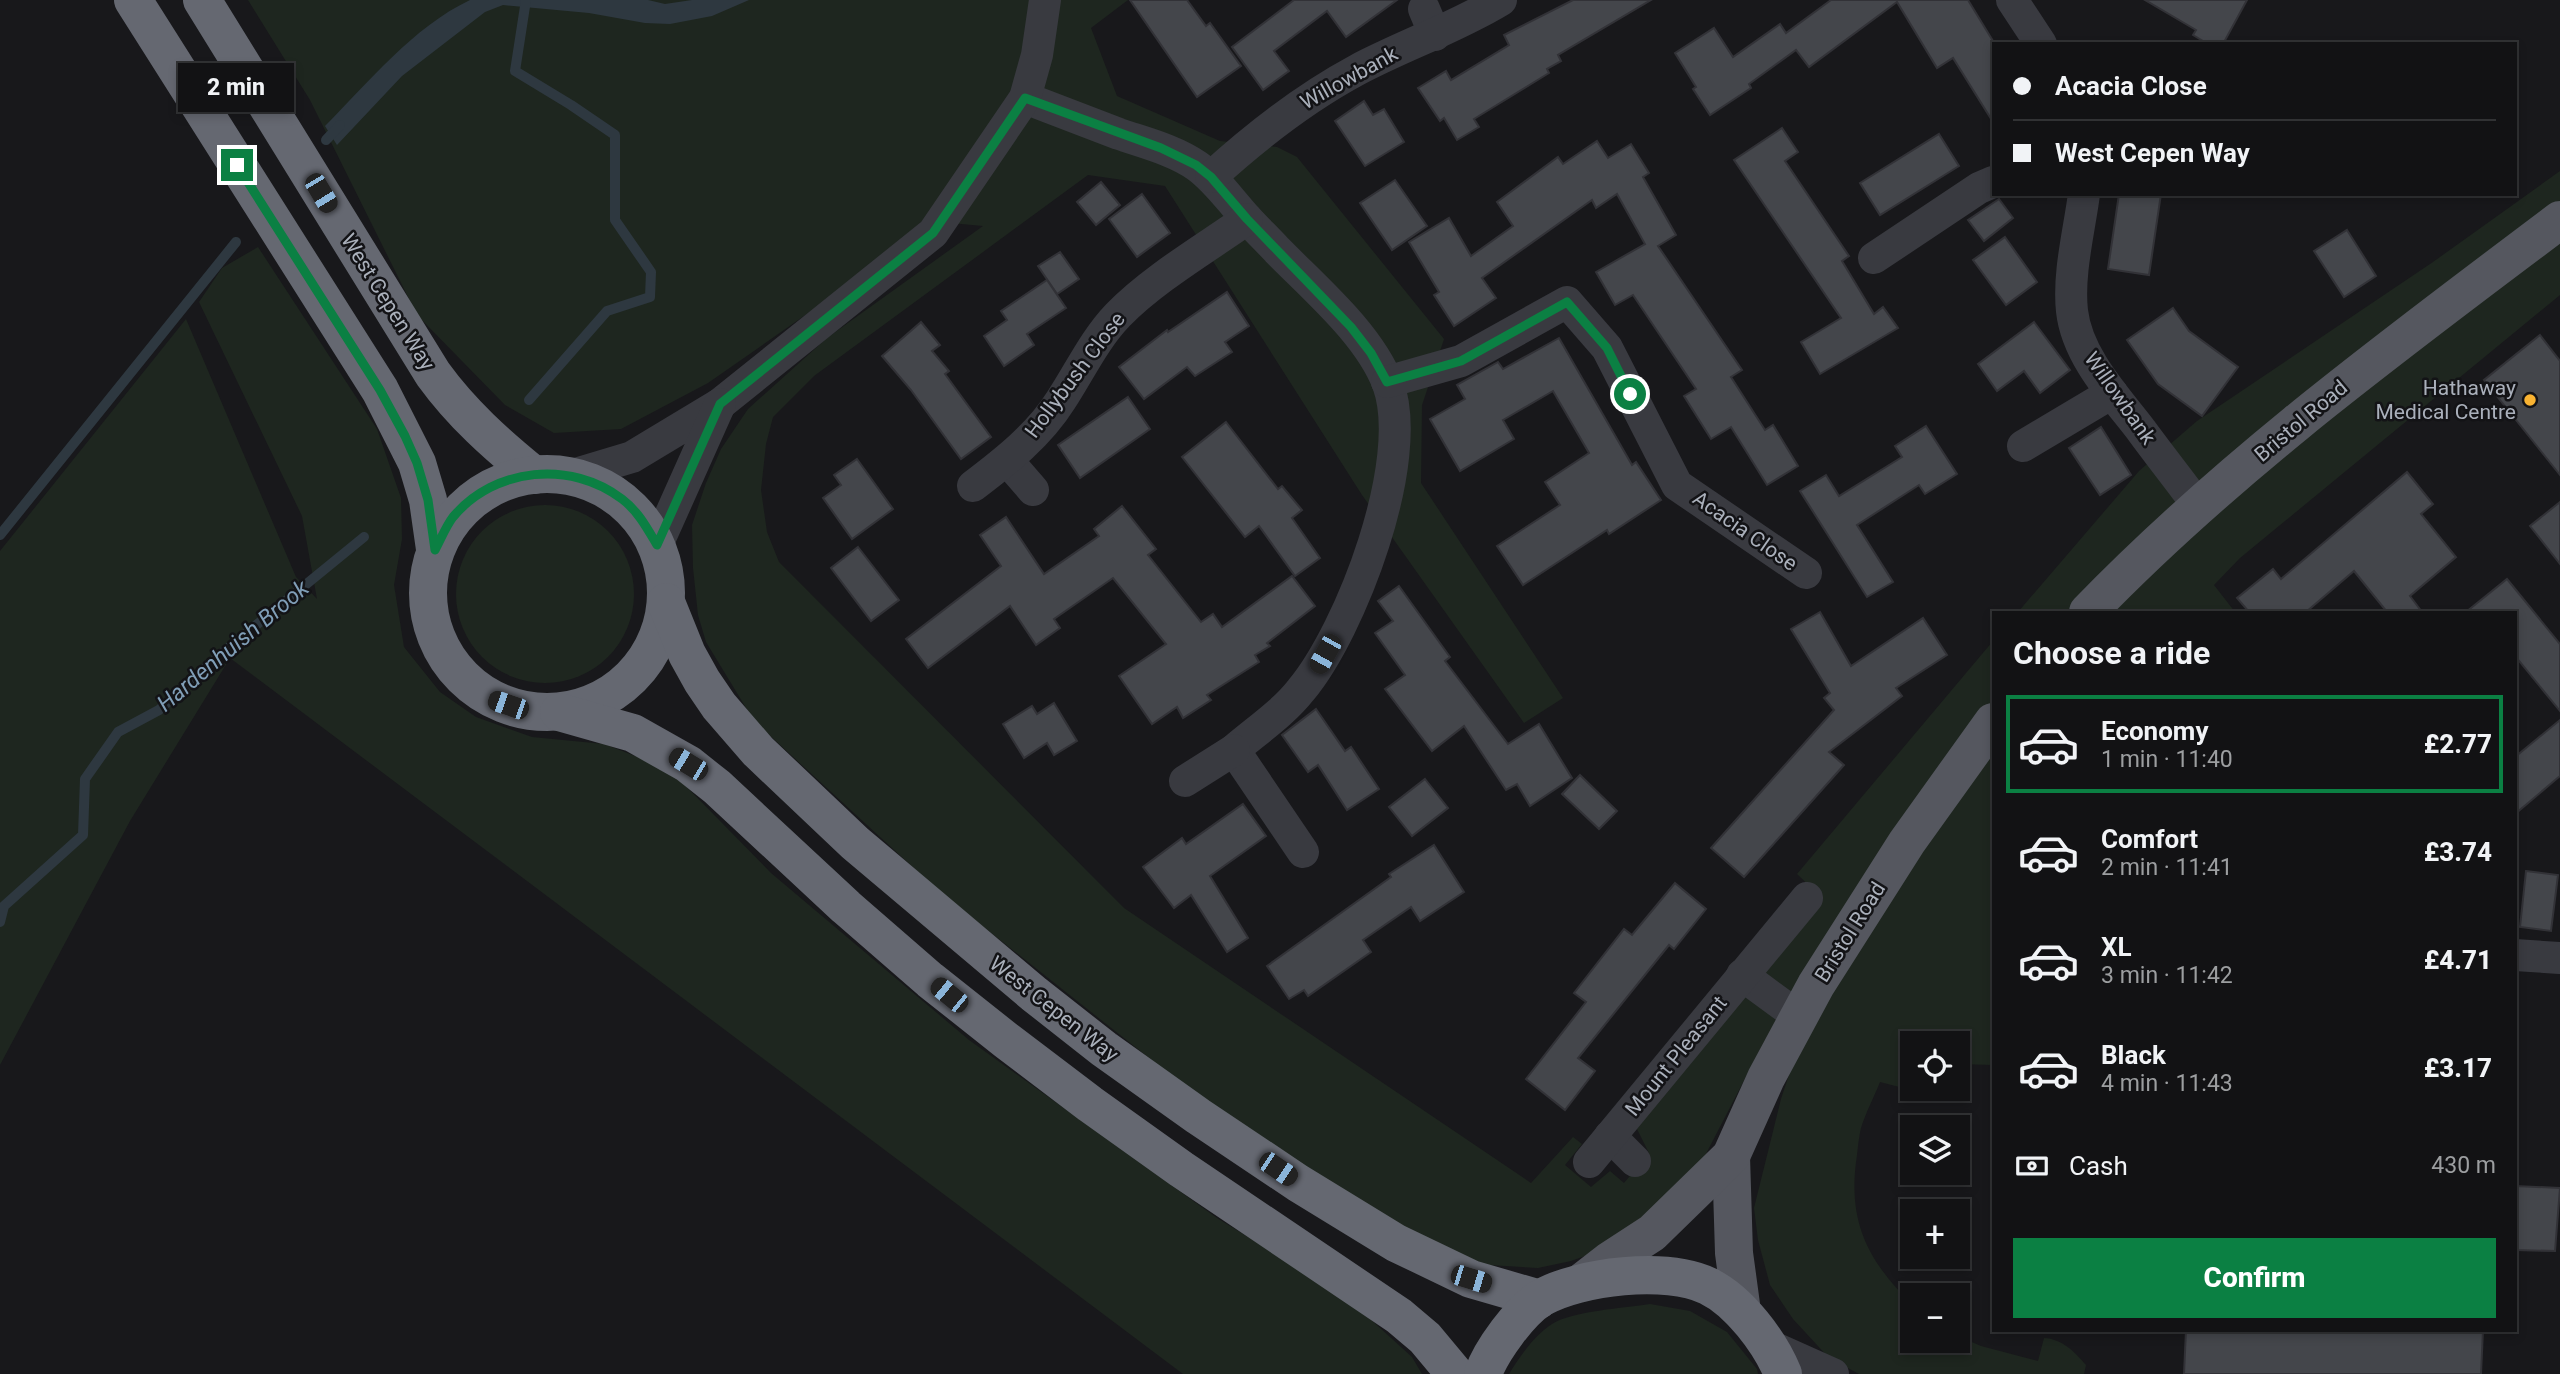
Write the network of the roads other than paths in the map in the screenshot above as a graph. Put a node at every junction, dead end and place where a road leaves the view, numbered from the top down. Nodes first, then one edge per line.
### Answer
1 (133, 0) edge
2 (202, 0) edge
3 (1045, 0) edge
4 (1501, 0) edge
5 (2012, 0) edge
6 (2039, 42) edge
7 (1025, 98) junction
8 (1211, 177) junction
9 (1992, 182) edge
10 (2084, 196) edge
11 (1247, 219) junction
12 (2560, 220) edge
13 (1874, 258) dead end
14 (1387, 382) junction
15 (2112, 393) junction
16 (720, 404) junction
17 (2023, 446) dead end
18 (1007, 460) junction
19 (534, 475) junction
20 (572, 475) junction
21 (973, 486) dead end
22 (1033, 490) dead end
23 (2199, 506) junction
24 (657, 545) junction
25 (435, 550) junction
26 (1806, 573) dead end
27 (666, 602) junction
28 (2089, 611) edge
29 (559, 712) junction
30 (1992, 723) edge
31 (1234, 750) junction
32 (1185, 780) dead end
33 (1303, 852) dead end
34 (1807, 898) dead end
35 (2517, 955) edge
36 (2560, 958) edge
37 (1742, 975) junction
38 (1799, 1017) junction
39 (1610, 1136) junction
40 (1731, 1156) junction
41 (1635, 1161) dead end
42 (1589, 1162) dead end
43 (1582, 1282) junction
44 (1540, 1299) junction
45 (1742, 1312) junction
46 (1775, 1360) edge
47 (1455, 1374) edge
48 (1483, 1374) edge
49 (1833, 1374) edge

1 - 25 highway
2 - 19 highway, West Cepen Way
3 - 7 street
4 - 8 street, Willowbank
5 - 6 street
7 - 8 street
7 - 16 street
8 - 11 street
9 - 13 street
10 - 15 street, Willowbank
11 - 14 street
11 - 18 street, Hollybush Close
12 - 23 main road, Bristol Road
14 - 26 street, Acacia Close
14 - 31 street
15 - 17 street
15 - 23 street, Willowbank
16 - 20 street
16 - 24 street
18 - 21 street, Hollybush Close
18 - 22 street
19 - 20 highway
19 - 25 highway
20 - 24 highway
23 - 28 main road, Bristol Road
24 - 27 highway
25 - 29 highway
27 - 29 highway
27 - 44 highway, West Cepen Way
29 - 47 highway
30 - 38 main road, Bristol Road
31 - 32 street
31 - 33 street
34 - 37 street, Mount Pleasant
35 - 36 street
37 - 38 street, Mount Pleasant
37 - 39 street, Mount Pleasant
38 - 40 main road, Bristol Road
39 - 41 street, Mount Pleasant
39 - 42 street, Mount Pleasant
40 - 43 main road, Bristol Road
40 - 45 main road, Bristol Road
43 - 44 highway
43 - 45 highway
44 - 48 highway
45 - 46 highway
46 - 49 street

